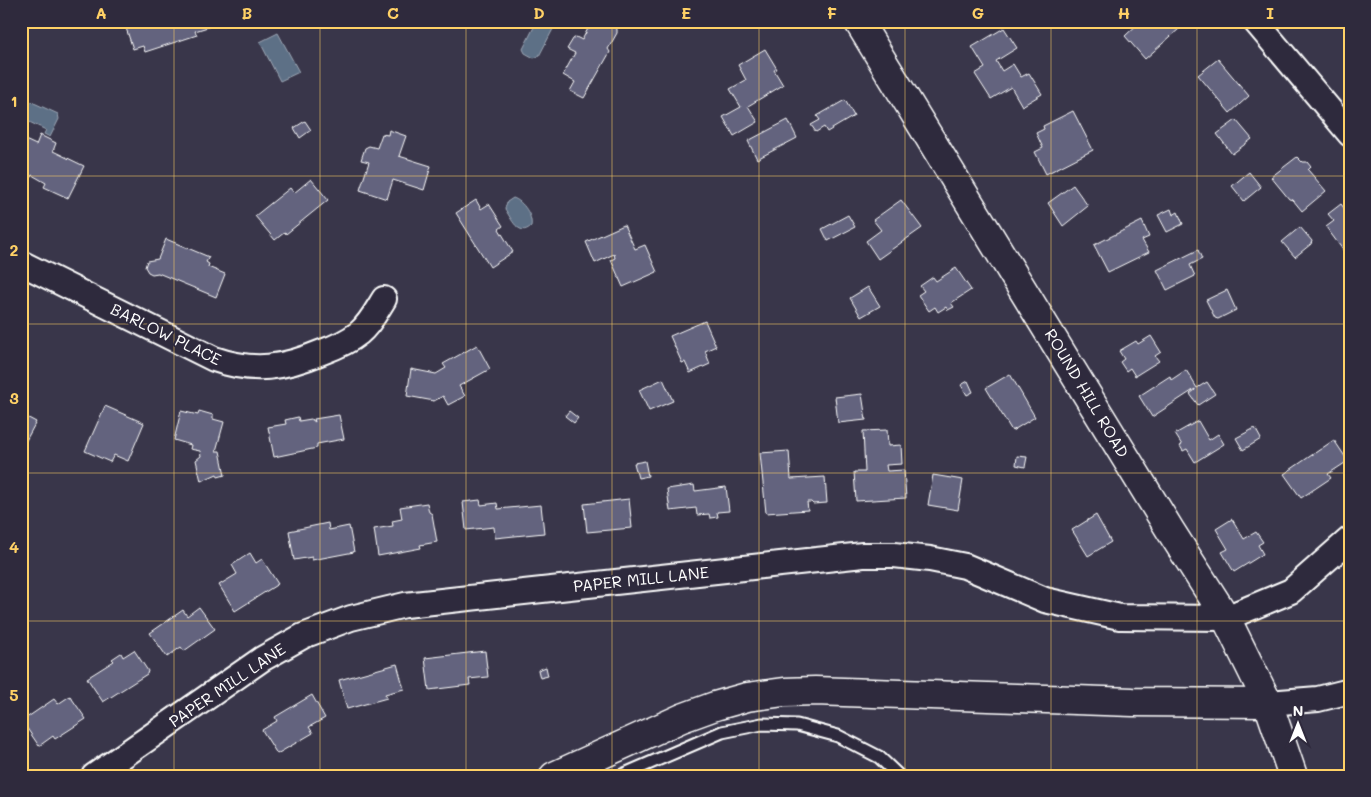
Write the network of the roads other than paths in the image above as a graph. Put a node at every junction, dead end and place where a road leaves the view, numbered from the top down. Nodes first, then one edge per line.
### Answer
1 (858, 21) edge
2 (1255, 21) edge
3 (1350, 134) edge
4 (21, 263) edge
5 (384, 299) dead end
6 (1350, 539) edge
7 (1226, 618) junction
8 (1350, 691) edge
9 (1268, 703) junction
10 (94, 776) edge
11 (554, 776) edge
12 (620, 776) edge
13 (900, 776) edge
14 (1293, 776) edge

1 - 7 main road, ROUND HILL ROAD
2 - 3 street
4 - 5 street, BARLOW PLACE
6 - 7 street
7 - 9 main road, ROUND HILL ROAD
7 - 10 street, PAPER MILL LANE
8 - 9 street
9 - 11 main road
9 - 14 main road, ROUND HILL ROAD
12 - 13 lane

